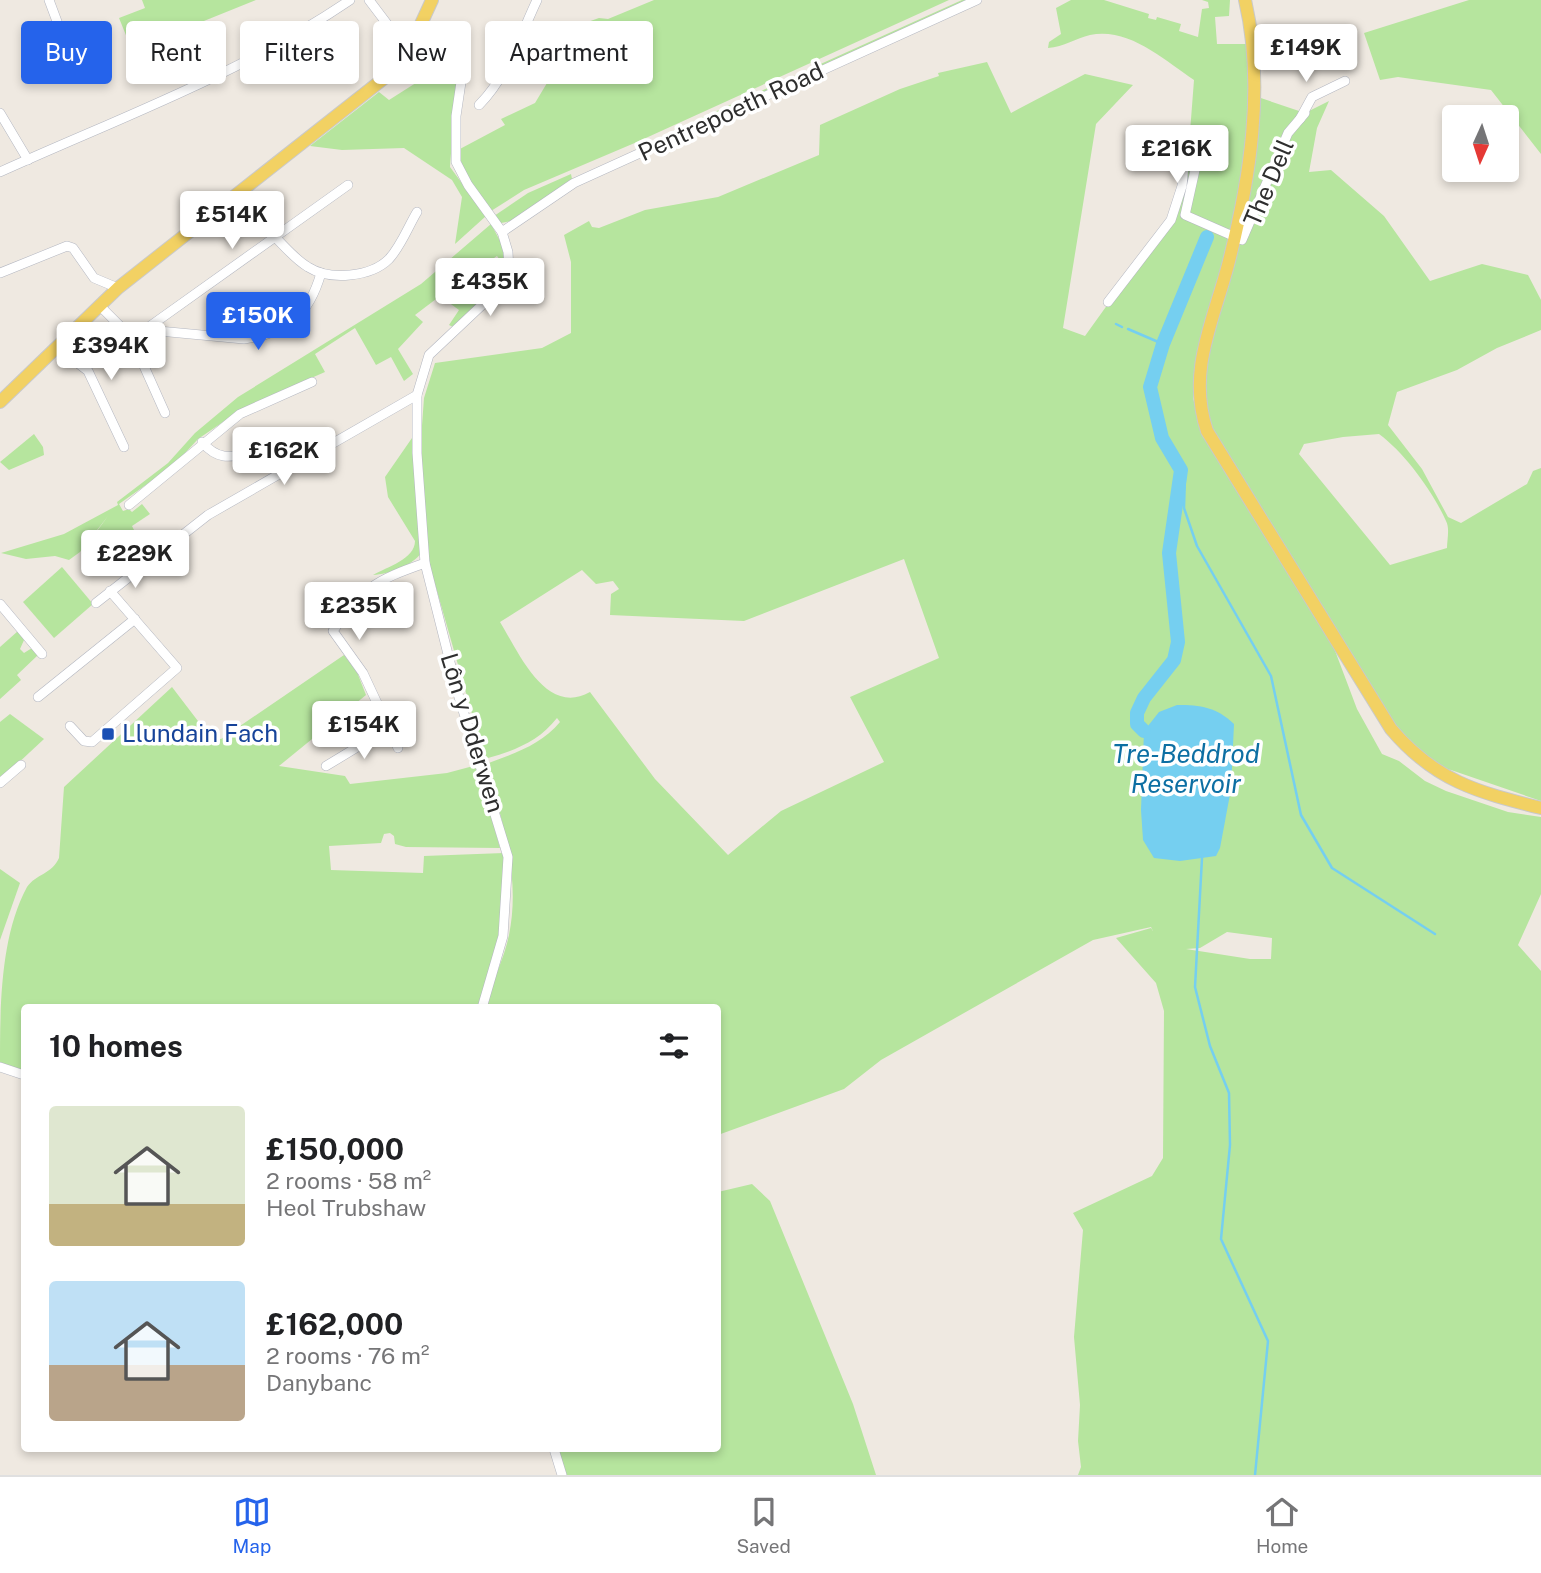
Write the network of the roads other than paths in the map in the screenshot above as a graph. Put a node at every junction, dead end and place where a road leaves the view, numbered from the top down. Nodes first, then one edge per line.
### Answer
1 (49, 0) edge
2 (350, 0) edge
3 (369, 0) edge
4 (432, 0) edge
5 (537, 0) edge
6 (977, 0) edge
7 (1245, 0) edge
8 (57, 21) edge
9 (385, 21) edge
10 (422, 21) edge
11 (1345, 81) dead end
12 (377, 84) edge
13 (459, 84) edge
14 (479, 105) dead end
15 (0, 113) edge
16 (28, 160) junction
17 (0, 172) edge
18 (348, 186) dead end
19 (417, 212) dead end
20 (500, 228) junction
21 (1234, 237) junction
22 (276, 238) junction
23 (0, 273) edge
24 (321, 273) junction
25 (118, 288) junction
26 (1108, 302) dead end
27 (100, 306) junction
28 (148, 330) junction
29 (132, 340) junction
30 (58, 348) junction
31 (312, 382) dead end
32 (417, 395) junction
33 (0, 402) edge
34 (165, 413) dead end
35 (202, 442) junction
36 (124, 447) dead end
37 (285, 469) junction
38 (129, 505) dead end
39 (425, 563) junction
40 (110, 591) junction
41 (96, 603) dead end
42 (0, 604) edge
43 (135, 619) junction
44 (42, 654) dead end
45 (38, 696) dead end
46 (70, 726) dead end
47 (387, 729) junction
48 (398, 748) dead end
49 (21, 765) dead end
50 (326, 766) dead end
51 (0, 783) edge
52 (1541, 808) edge
53 (483, 1004) edge
54 (0, 1067) edge
55 (21, 1074) edge
56 (555, 1452) edge
57 (562, 1475) edge

1 - 8 street
2 - 16 street
3 - 9 street
4 - 10 main road
5 - 14 street
6 - 20 street, Pentrepoeth Road
7 - 21 main road
11 - 21 street, The Dell
12 - 25 main road
13 - 20 street, Lôn y Dderwen
15 - 16 street
16 - 17 street
18 - 22 street
19 - 24 street
20 - 32 street, Lôn y Dderwen
21 - 26 street
21 - 52 main road
22 - 24 street
22 - 28 street
23 - 25 street
24 - 28 street
25 - 27 main road
27 - 29 street
27 - 30 main road
28 - 29 street
29 - 34 street
30 - 33 main road
30 - 36 street
31 - 35 street
32 - 37 street
32 - 39 street, Lôn y Dderwen
35 - 37 street
35 - 38 street
37 - 40 street
39 - 47 street
39 - 53 street, Lôn y Dderwen
40 - 41 street
40 - 43 street
42 - 44 street
43 - 45 street
43 - 46 street
47 - 48 street
47 - 50 street
49 - 51 street
54 - 55 street
56 - 57 street

